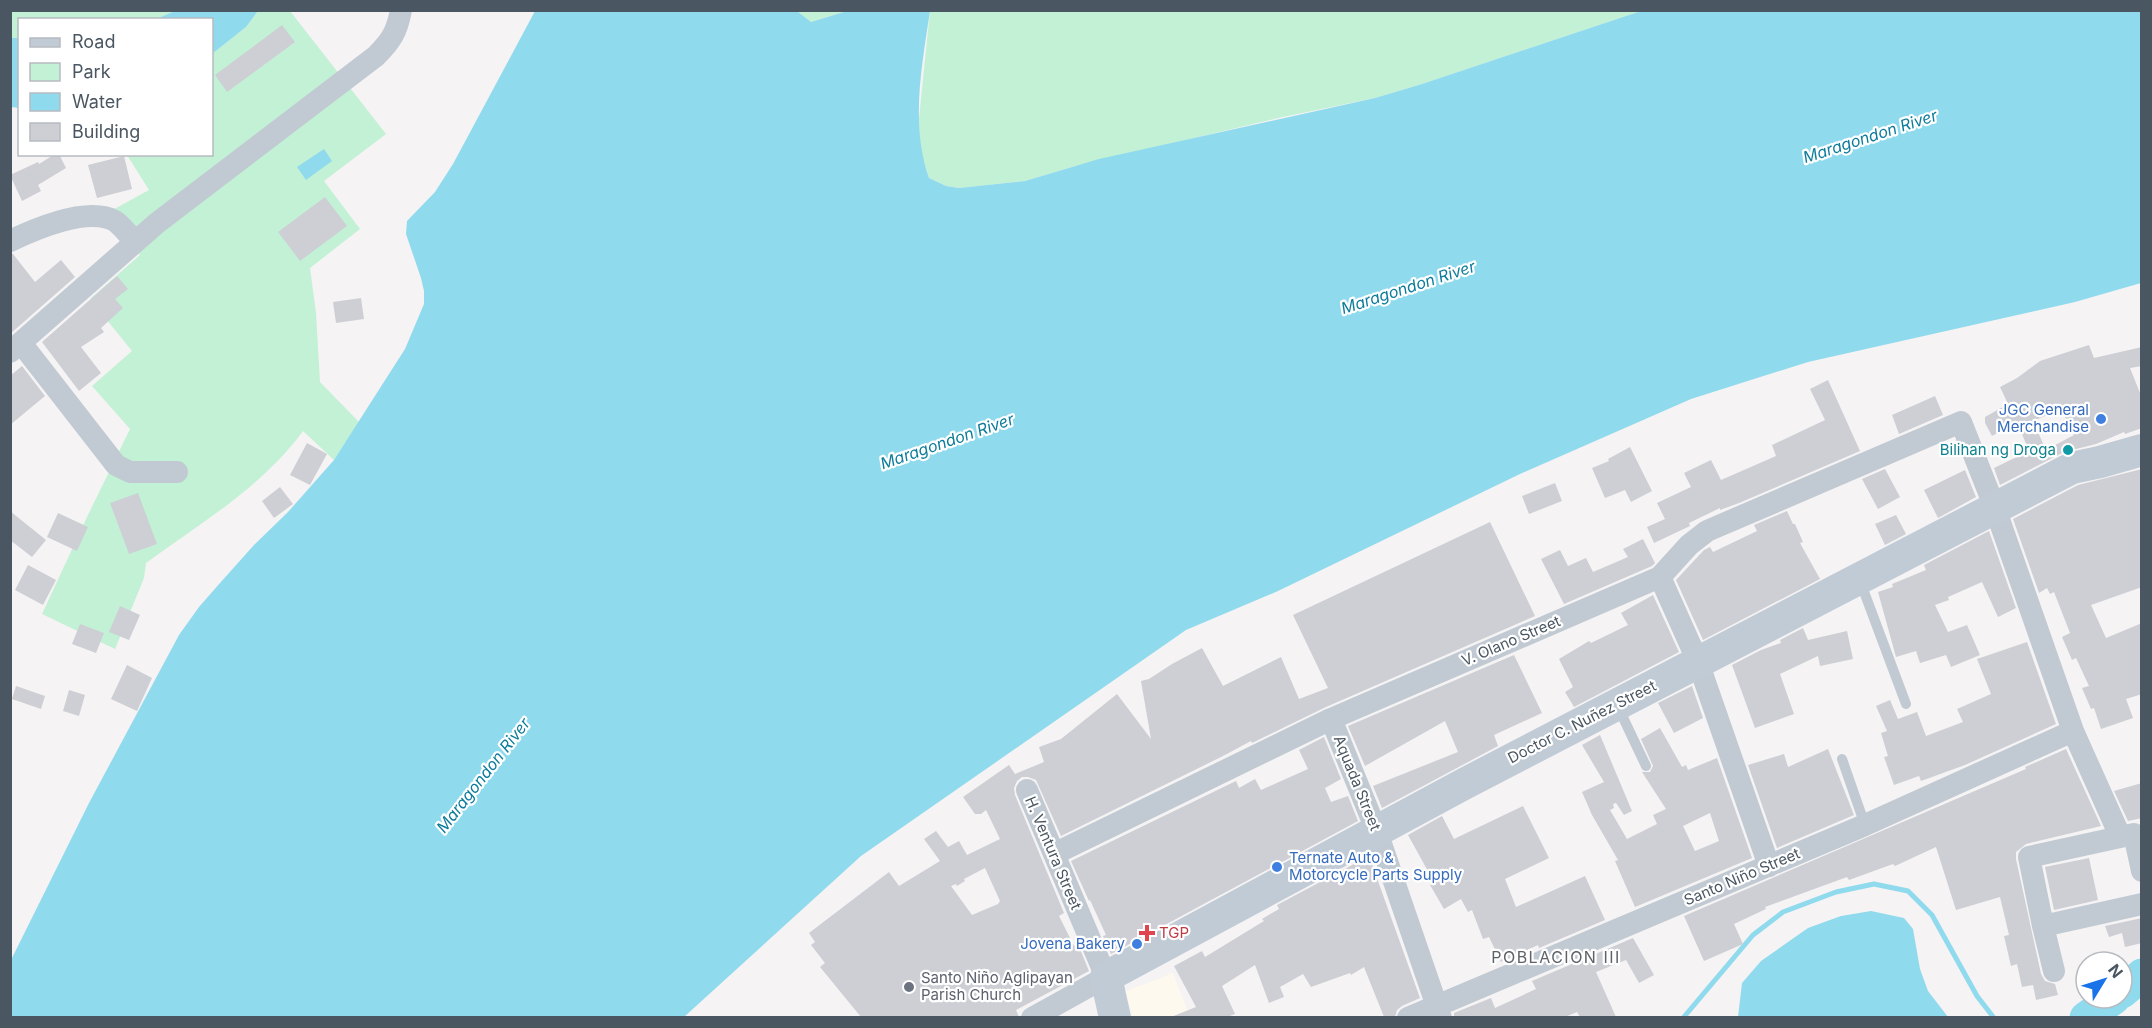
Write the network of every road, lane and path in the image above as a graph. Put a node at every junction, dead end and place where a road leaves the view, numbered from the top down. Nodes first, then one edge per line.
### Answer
1 (401, 10) edge
2 (10, 241) edge
3 (135, 242) junction
4 (16, 347) edge
5 (2141, 450) edge
6 (177, 472) dead end
7 (1995, 508) junction
8 (1660, 577) junction
9 (1859, 578) junction
10 (1698, 662) junction
11 (1906, 704) dead end
12 (1616, 705) junction
13 (1331, 719) junction
14 (2073, 731) junction
15 (1842, 759) dead end
16 (1646, 766) dead end
17 (1027, 790) dead end
18 (1865, 825) junction
19 (1377, 832) junction
20 (2120, 836) junction
21 (1054, 854) junction
22 (1769, 866) junction
23 (2142, 871) edge
24 (2142, 904) edge
25 (2043, 926) junction
26 (2054, 971) dead end
27 (1106, 977) junction
28 (1439, 1011) edge
29 (1032, 1017) edge
30 (1115, 1017) edge
31 (1408, 1017) edge

1 - 3 street
2 - 3 street
3 - 4 street
4 - 6 street
5 - 7 main road, Doctor C. Nuñez Street
7 - 8 street, V. Olano Street
7 - 9 main road, Doctor C. Nuñez Street
7 - 14 street
8 - 10 street
8 - 13 street, V. Olano Street
9 - 10 main road, Doctor C. Nuñez Street
9 - 11 lane
10 - 12 main road, Doctor C. Nuñez Street
10 - 22 street
12 - 16 lane
12 - 19 main road, Doctor C. Nuñez Street
13 - 19 street, Aquada Street
13 - 21 street, V. Olano Street
14 - 18 street, Santo Niño Street
14 - 20 street
15 - 18 lane
17 - 21 street, H. Ventura Street
18 - 22 street, Santo Niño Street
19 - 27 main road, Doctor C. Nuñez Street
19 - 28 street, Aquada Street
20 - 23 street
20 - 25 street
21 - 27 street, H. Ventura Street
22 - 28 street, Santo Niño Street
24 - 25 street
25 - 26 street
27 - 29 street, Doctor C. Nuñez Street
27 - 30 main road, H. Ventura Street
28 - 31 street, Santo Niño Street

